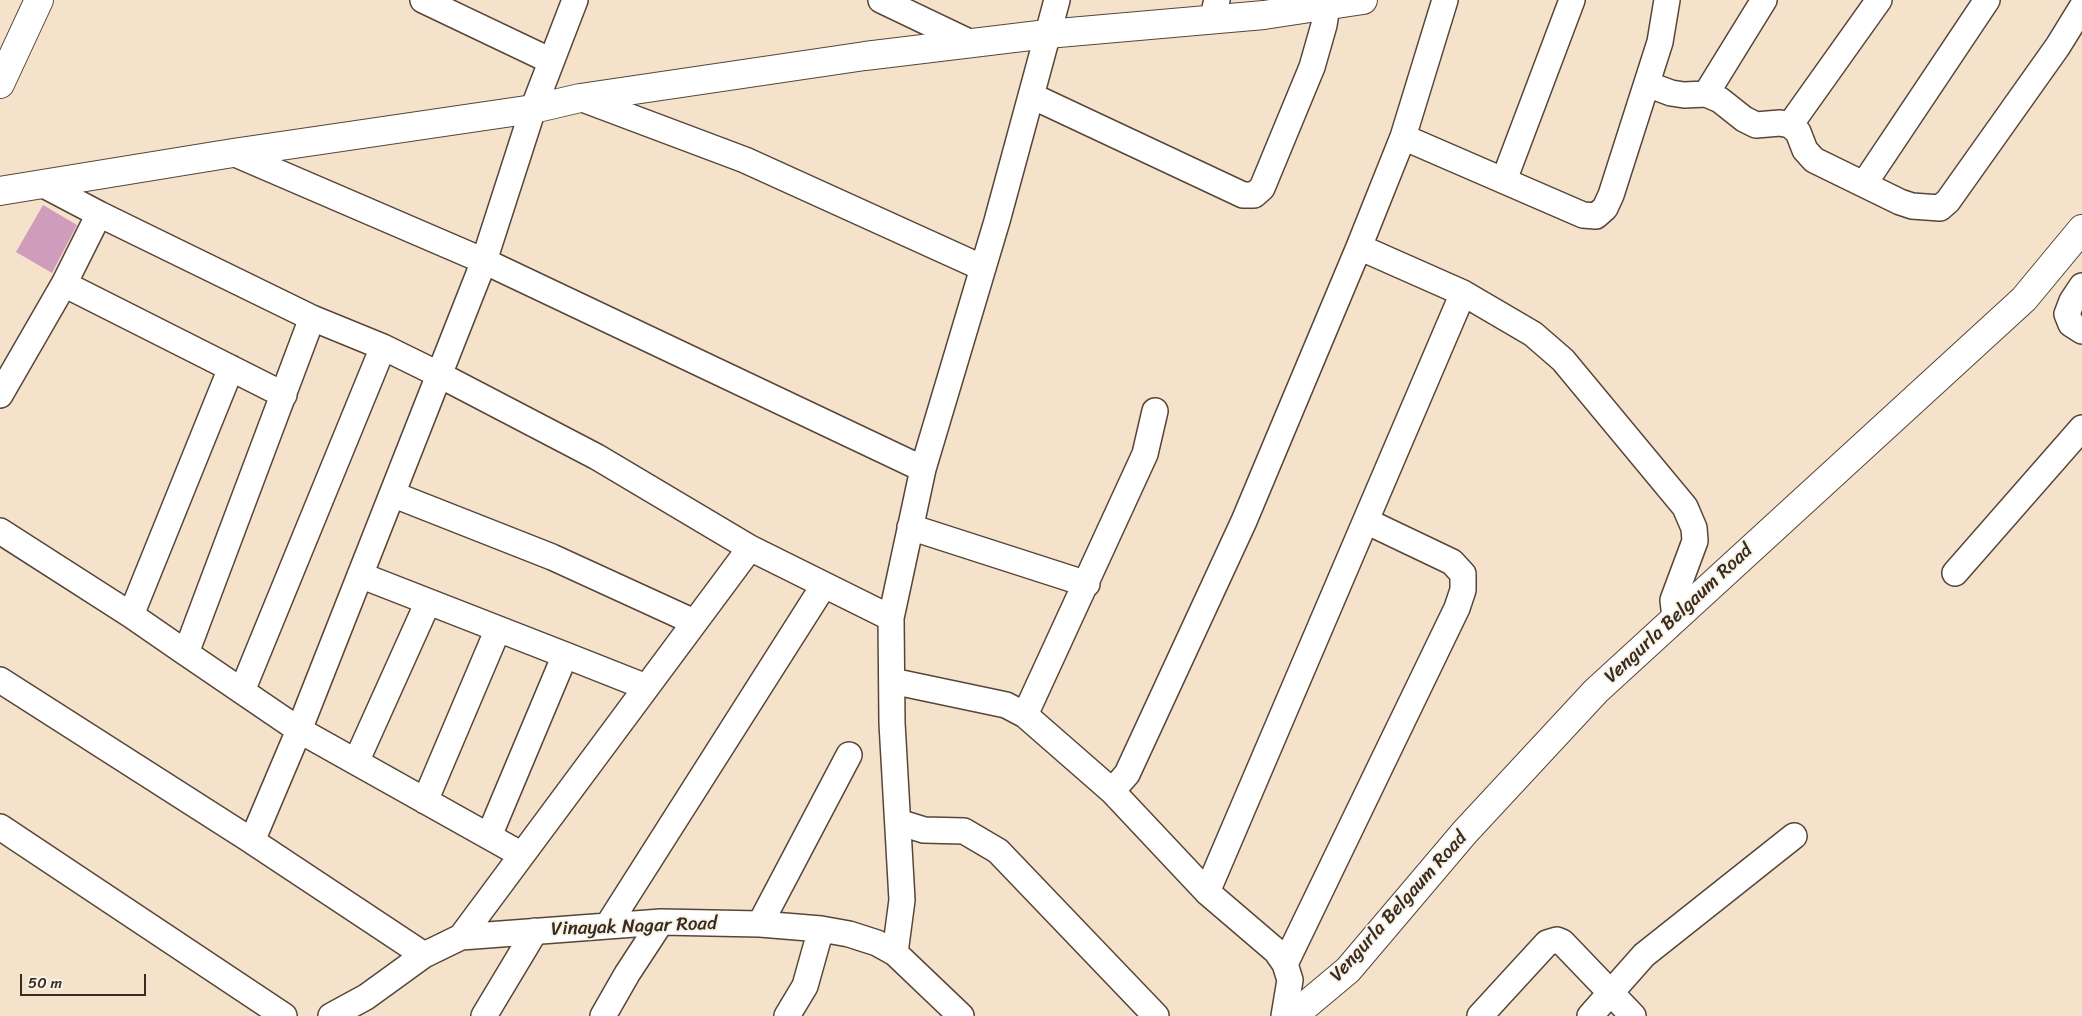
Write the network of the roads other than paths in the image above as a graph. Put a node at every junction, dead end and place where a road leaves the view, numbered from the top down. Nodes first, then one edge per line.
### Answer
1 (39, 0) edge
2 (423, 0) edge
3 (575, 0) edge
4 (880, 0) edge
5 (1056, 0) edge
6 (1363, 0) edge
7 (1445, 0) edge
8 (1572, 0) edge
9 (1667, 0) edge
10 (1764, 0) edge
11 (1879, 0) edge
12 (1987, 0) edge
13 (1327, 6) junction
14 (2082, 6) edge
15 (925, 10) edge
16 (1214, 10) edge
17 (1047, 34) junction
18 (971, 43) junction
19 (551, 61) junction
20 (0, 84) edge
21 (1647, 84) junction
22 (1706, 94) junction
23 (1032, 96) junction
24 (580, 98) junction
25 (532, 109) junction
26 (1790, 126) junction
27 (1403, 137) junction
28 (232, 153) junction
29 (1504, 180) junction
30 (42, 184) junction
31 (1864, 184) junction
32 (0, 191) edge
33 (99, 214) junction
34 (2082, 229) edge
35 (1359, 247) junction
36 (484, 261) junction
37 (983, 268) junction
38 (64, 284) junction
39 (2082, 286) edge
40 (1463, 293) junction
41 (312, 318) junction
42 (2082, 331) edge
43 (383, 347) junction
44 (231, 368) junction
45 (438, 374) junction
46 (0, 395) edge
47 (284, 395) junction
48 (1155, 412) dead end
49 (2082, 428) edge
50 (923, 468) junction
51 (392, 494) junction
52 (1366, 521) junction
53 (910, 527) junction
54 (0, 531) edge
55 (750, 548) junction
56 (1955, 572) dead end
57 (360, 575) junction
58 (1087, 584) junction
59 (824, 585) junction
60 (428, 602) junction
61 (131, 615) junction
62 (892, 618) junction
63 (1675, 618) junction
64 (694, 622) junction
65 (498, 629) junction
66 (186, 653) junction
67 (565, 655) junction
68 (0, 680) edge
69 (892, 681) junction
70 (646, 687) junction
71 (242, 691) junction
72 (1025, 714) junction
73 (299, 730) junction
74 (849, 755) dead end
75 (356, 762) junction
76 (1112, 791) junction
77 (425, 801) junction
78 (898, 822) junction
79 (0, 827) edge
80 (488, 836) junction
81 (1794, 836) dead end
82 (252, 841) junction
83 (522, 855) junction
84 (1208, 892) junction
85 (661, 922) junction
86 (760, 924) junction
87 (608, 925) junction
88 (821, 929) junction
89 (535, 931) junction
90 (461, 937) junction
91 (895, 953) junction
92 (424, 955) junction
93 (1285, 964) junction
94 (1609, 993) junction
95 (359, 1007) edge
96 (284, 1016) edge
97 (331, 1016) edge
98 (484, 1016) edge
99 (603, 1016) edge
100 (787, 1016) edge
101 (961, 1016) edge
102 (1156, 1016) edge
103 (1284, 1016) edge
104 (1293, 1016) edge
105 (1480, 1016) edge
106 (1590, 1016) edge
107 (1633, 1016) edge

1 - 20 main road
2 - 19 street
3 - 19 street
4 - 15 street
5 - 17 street
6 - 13 main road
7 - 27 street
8 - 29 street
9 - 21 street
10 - 22 street
11 - 26 street
12 - 31 street
13 - 16 main road
13 - 23 street
14 - 31 street
15 - 18 street
16 - 17 main road
17 - 18 main road
17 - 23 street
18 - 24 main road
19 - 25 street
21 - 22 street
21 - 29 street
22 - 26 street
23 - 37 street
24 - 25 main road
24 - 37 street
25 - 28 main road
25 - 36 street
26 - 31 street
27 - 29 street
27 - 35 street
28 - 30 main road
28 - 36 street
30 - 32 main road
30 - 33 street
33 - 38 street
33 - 41 street
34 - 63 main road, Vengurla Belgaum Road
35 - 40 street
35 - 76 street
36 - 45 street
36 - 50 street
37 - 50 street
38 - 44 street
38 - 46 street
39 - 42 street
40 - 52 street
40 - 63 street
41 - 43 street
41 - 47 street
43 - 45 street
43 - 71 street
44 - 47 street
44 - 61 street
45 - 51 street
45 - 55 street
47 - 66 street
48 - 58 street
49 - 56 street
50 - 53 street
51 - 57 street
51 - 64 street
52 - 84 street
52 - 93 street
53 - 58 street
53 - 62 street
54 - 61 street
55 - 59 street
55 - 64 street
57 - 60 street
57 - 73 street
58 - 72 street
59 - 62 street
59 - 87 street
60 - 65 street
60 - 75 street
61 - 66 street
62 - 69 street
63 - 104 main road, Vengurla Belgaum Road
64 - 70 street
65 - 67 street
65 - 77 street
66 - 71 street
67 - 70 street
67 - 80 street
68 - 82 street
69 - 72 street
69 - 78 street
70 - 83 street
71 - 73 street
72 - 76 street
73 - 75 street
73 - 82 street
74 - 86 street
75 - 77 street
76 - 84 street
77 - 80 street
78 - 91 street
78 - 102 street
79 - 96 street
80 - 83 street
81 - 94 street
82 - 92 street
83 - 90 street
84 - 93 street
85 - 86 street, Vinayak Nagar Road
85 - 87 street, Vinayak Nagar Road
85 - 99 street
86 - 88 street, Vinayak Nagar Road
87 - 89 street, Vinayak Nagar Road
88 - 91 street, Vinayak Nagar Road
88 - 100 street
89 - 90 street, Vinayak Nagar Road
89 - 98 street
90 - 92 street, Vinayak Nagar Road
91 - 101 street, Vinayak Nagar Road
92 - 95 street, Vinayak Nagar Road
93 - 103 street
94 - 105 street
94 - 106 street
94 - 107 street
95 - 97 street, Vinayak Nagar Road

